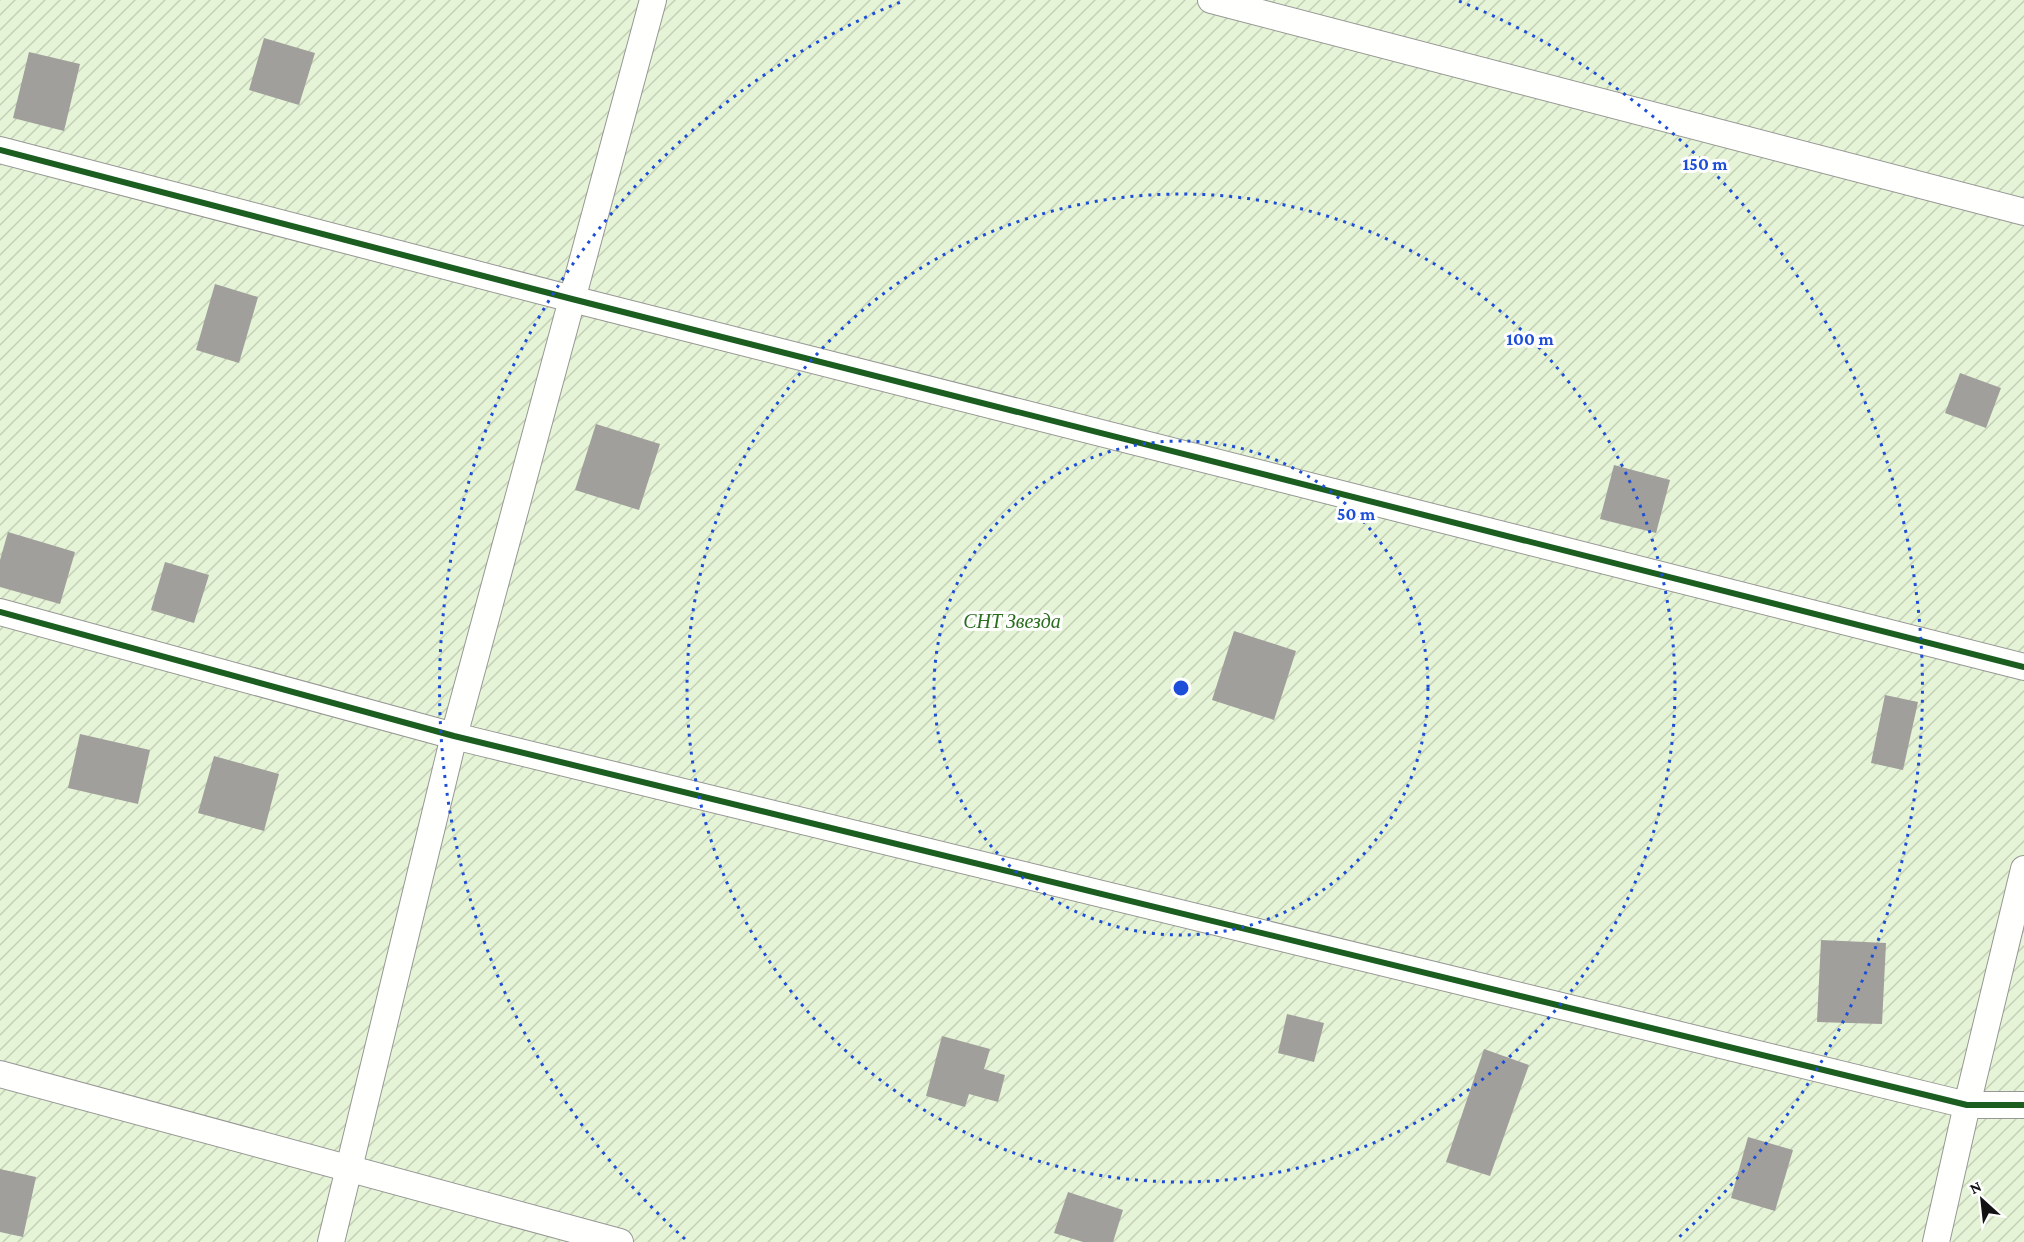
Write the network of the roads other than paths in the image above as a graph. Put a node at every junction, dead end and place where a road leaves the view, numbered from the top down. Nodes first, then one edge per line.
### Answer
1 (654, 0) edge
2 (1211, 0) edge
3 (0, 150) edge
4 (2024, 212) edge
5 (572, 299) junction
6 (0, 612) edge
7 (2024, 667) edge
8 (454, 736) junction
9 (2024, 869) edge
10 (0, 1074) edge
11 (1967, 1105) junction
12 (2024, 1105) edge
13 (349, 1169) junction
14 (330, 1242) edge
15 (620, 1242) edge
16 (1936, 1242) edge

1 - 5 street
2 - 4 street
3 - 5 street
5 - 7 street
5 - 8 street
6 - 8 street
8 - 11 street
8 - 13 street
9 - 11 street
10 - 13 street
11 - 12 street
11 - 16 street
13 - 14 street
13 - 15 street

